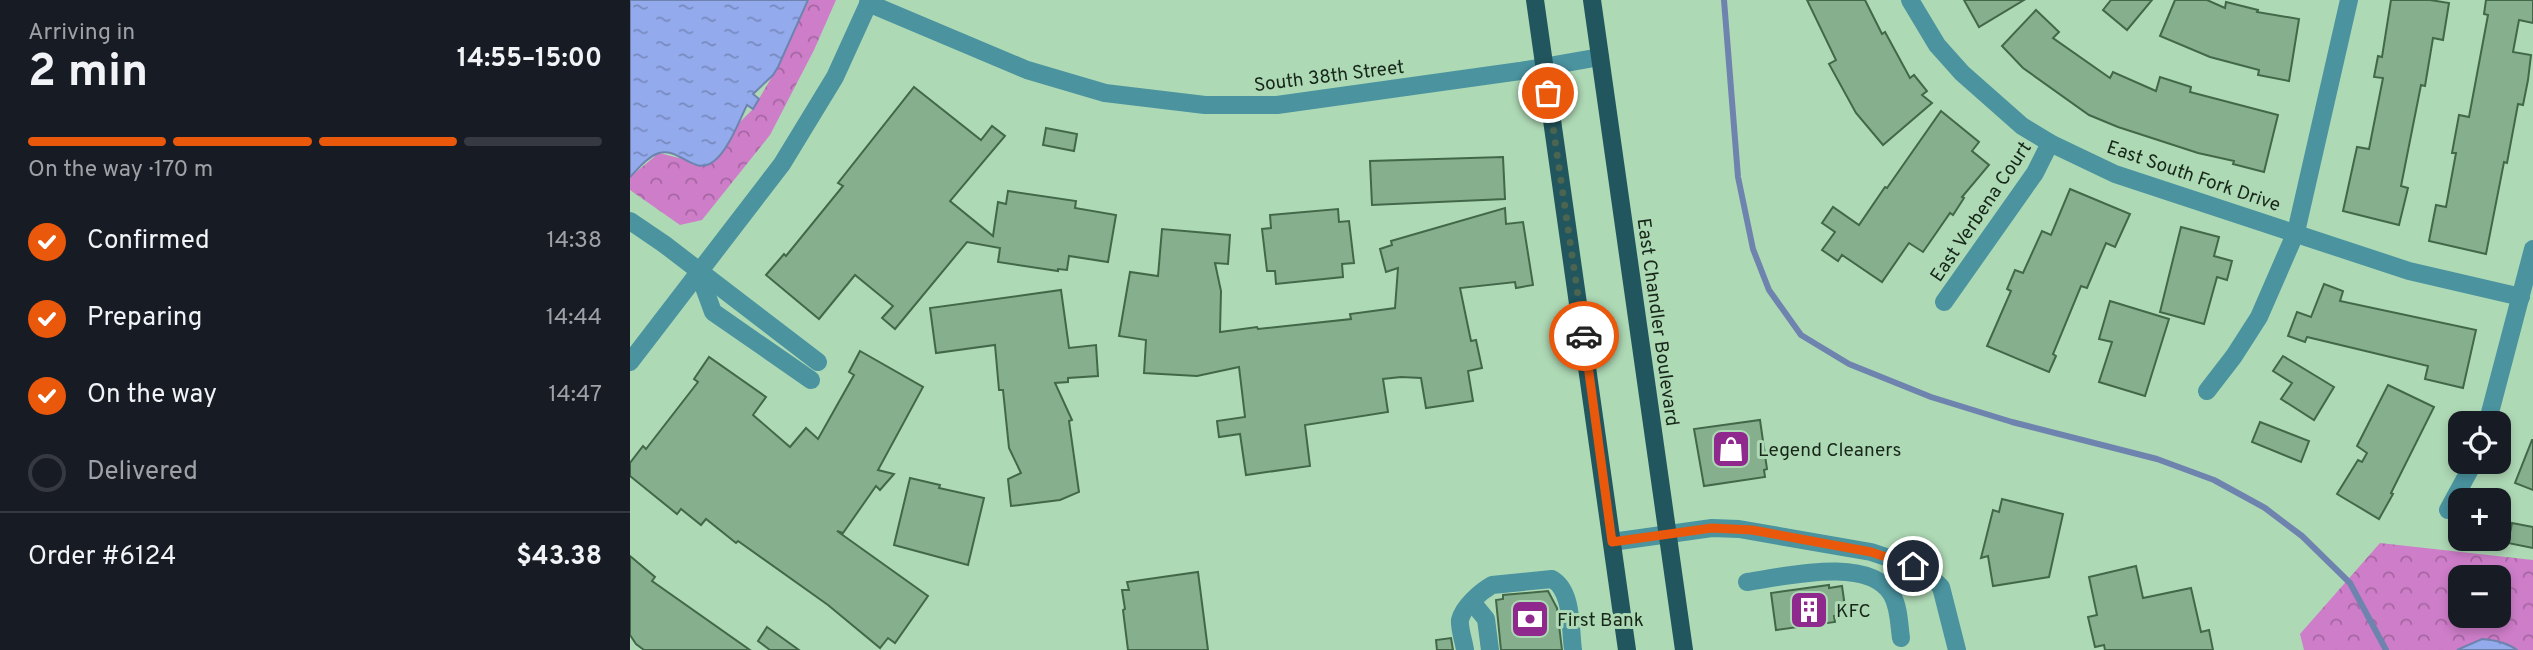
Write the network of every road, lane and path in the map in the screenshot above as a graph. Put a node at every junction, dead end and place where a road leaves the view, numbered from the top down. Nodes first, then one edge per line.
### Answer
1 (1535, 0) edge
2 (1592, 0) edge
3 (1910, 0) edge
4 (2349, 0) edge
5 (869, 1) edge
6 (1600, 57) junction
7 (1545, 67) junction
8 (2050, 144) junction
9 (630, 221) edge
10 (2296, 232) junction
11 (2533, 249) edge
12 (698, 271) junction
13 (2521, 297) junction
14 (1944, 302) dead end
15 (771, 326) junction
16 (758, 343) junction
17 (630, 362) edge
18 (818, 362) dead end
19 (811, 380) dead end
20 (2207, 391) dead end
21 (2490, 411) edge
22 (1668, 535) junction
23 (1612, 542) junction
24 (1747, 582) dead end
25 (1472, 602) junction
26 (1901, 638) dead end
27 (1465, 650) edge
28 (1478, 650) edge
29 (1490, 650) edge
30 (1573, 650) edge
31 (1627, 650) edge
32 (1684, 650) edge
33 (1957, 650) edge

1 - 7 main road
2 - 6 main road, East Chandler Boulevard
3 - 8 street, East South Fork Drive
4 - 10 street
5 - 7 street, South 38th Street
5 - 12 street
6 - 7 street, South 38th Street
6 - 22 main road, East Chandler Boulevard
7 - 23 main road
8 - 10 street, East South Fork Drive
8 - 14 street, East Verbena Court
9 - 12 street
10 - 13 street, East South Fork Drive
10 - 20 street
11 - 13 street
12 - 15 street
12 - 16 street
12 - 17 street
13 - 21 street
15 - 16 street
15 - 18 street
16 - 19 street
22 - 23 street
22 - 32 main road, East Chandler Boulevard
22 - 33 street
23 - 31 main road
24 - 26 street
25 - 27 street
25 - 28 street
25 - 29 street
25 - 30 street

